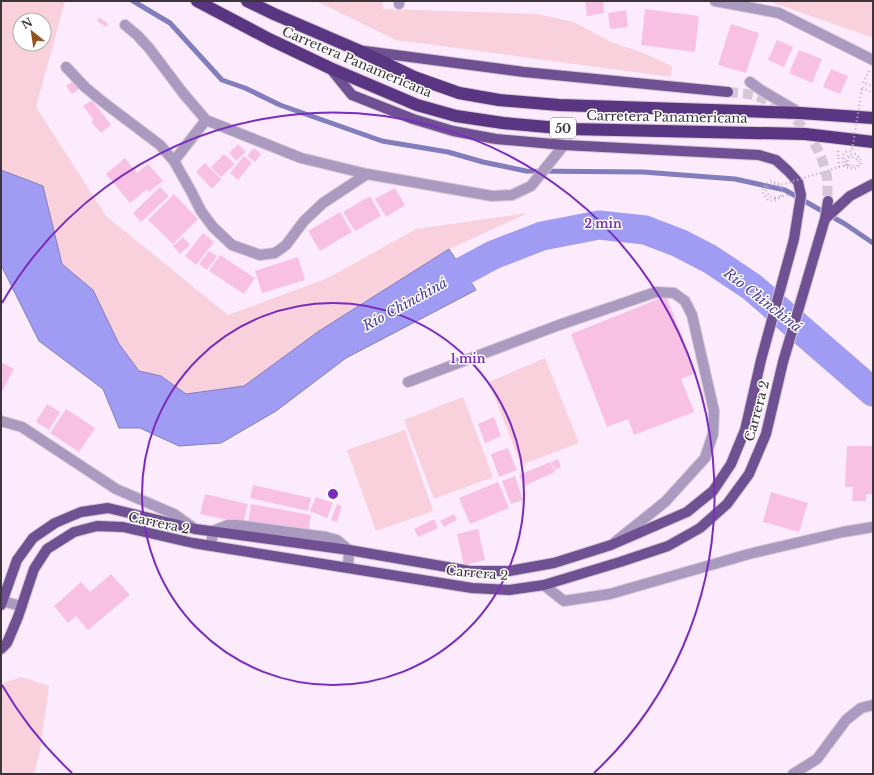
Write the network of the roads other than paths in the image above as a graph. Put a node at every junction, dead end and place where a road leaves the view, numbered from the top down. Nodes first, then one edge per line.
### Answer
1 (197, 1) edge
2 (247, 1) edge
3 (715, 1) edge
4 (125, 25) dead end
5 (360, 51) junction
6 (871, 64) edge
7 (66, 67) dead end
8 (330, 68) junction
9 (750, 82) dead end
10 (728, 92) tunnel mouth
11 (800, 113) junction
12 (873, 118) edge
13 (206, 120) junction
14 (873, 142) edge
15 (564, 145) junction
16 (174, 161) junction
17 (367, 174) junction
18 (873, 184) edge
19 (828, 201) tunnel mouth
20 (825, 219) junction
21 (408, 382) dead end
22 (1, 421) edge
23 (873, 527) edge
24 (195, 529) junction
25 (213, 531) junction
26 (611, 545) junction
27 (211, 546) junction
28 (349, 550) junction
29 (348, 568) junction
30 (544, 585) junction
31 (2, 603) edge
32 (22, 606) junction
33 (1, 649) edge
34 (873, 705) edge
35 (793, 774) edge

1 - 8 highway, Carretera Panamericana / 50
2 - 5 highway, Carretera Panamericana / 50
3 - 6 street
4 - 13 street
5 - 10 main road
5 - 11 highway, Carretera Panamericana / 50
7 - 16 street
8 - 14 highway, Carretera Panamericana / 50
8 - 15 main road, Carrera 2
9 - 11 street
11 - 12 highway, Carretera Panamericana / 50
13 - 16 street
13 - 17 street
15 - 17 street
15 - 26 main road, Carrera 2
16 - 17 street
18 - 20 main road
19 - 20 main road, Carrera 2
20 - 30 main road, Carrera 2
21 - 26 street
22 - 24 street
23 - 30 street
24 - 25 main road, Carrera 2
24 - 31 main road, Carrera 2
25 - 27 street
25 - 28 main road, Carrera 2
26 - 28 main road, Carrera 2
27 - 29 main road, Carrera 2
27 - 32 main road, Carrera 2
28 - 29 street
29 - 30 main road, Carrera 2
31 - 32 street
32 - 33 main road, Carrera 2
34 - 35 street

